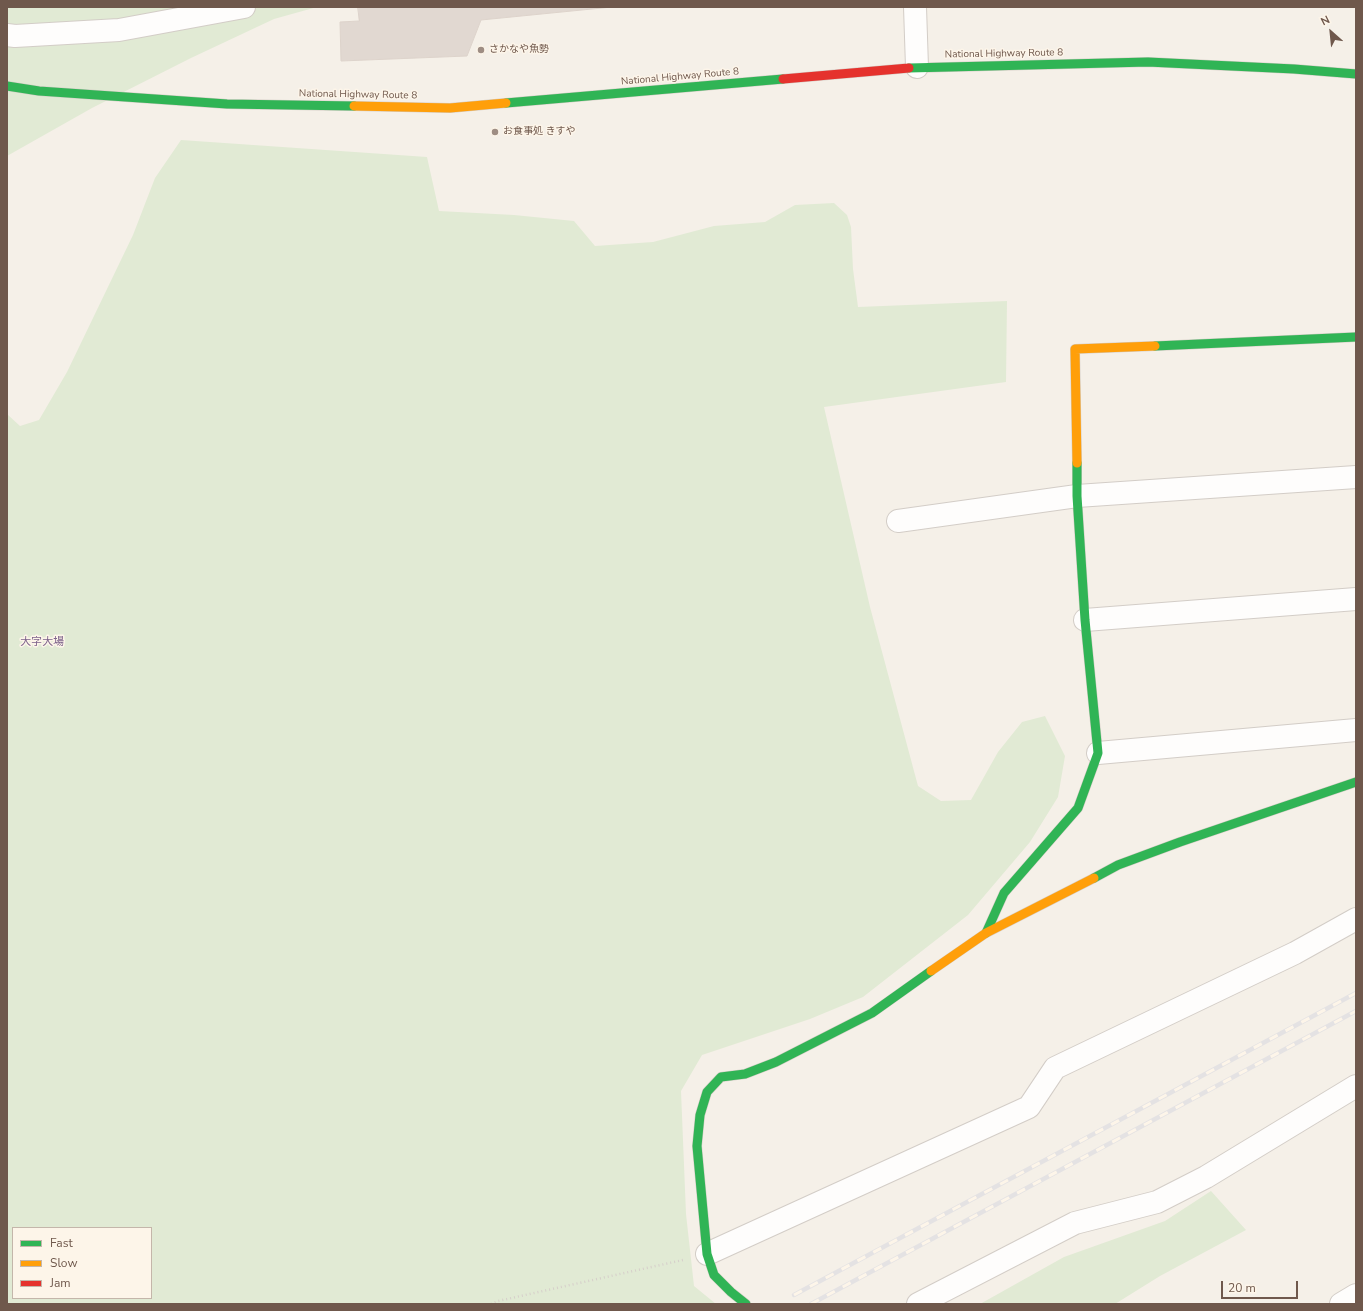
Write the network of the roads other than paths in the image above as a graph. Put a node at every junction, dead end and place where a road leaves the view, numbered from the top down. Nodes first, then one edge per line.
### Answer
1 (244, 7) edge
2 (915, 7) edge
3 (7, 34) edge
4 (917, 67) junction
5 (1356, 74) edge
6 (7, 86) edge
7 (1356, 337) edge
8 (1356, 477) edge
9 (1077, 496) junction
10 (898, 521) dead end
11 (1356, 599) edge
12 (1085, 620) junction
13 (1356, 730) edge
14 (1098, 753) junction
15 (1356, 782) edge
16 (1356, 919) edge
17 (986, 933) junction
18 (1356, 1086) edge
19 (707, 1254) junction
20 (746, 1304) edge
21 (918, 1304) edge

1 - 3 street
2 - 4 street
4 - 5 main road, National Highway Route 8
4 - 6 main road, National Highway Route 8
7 - 9 main road
8 - 9 street
9 - 10 street
9 - 12 main road
11 - 12 street
12 - 14 main road
13 - 14 street
14 - 17 main road
15 - 17 main road
16 - 19 street
17 - 19 main road
18 - 21 street
19 - 20 main road

